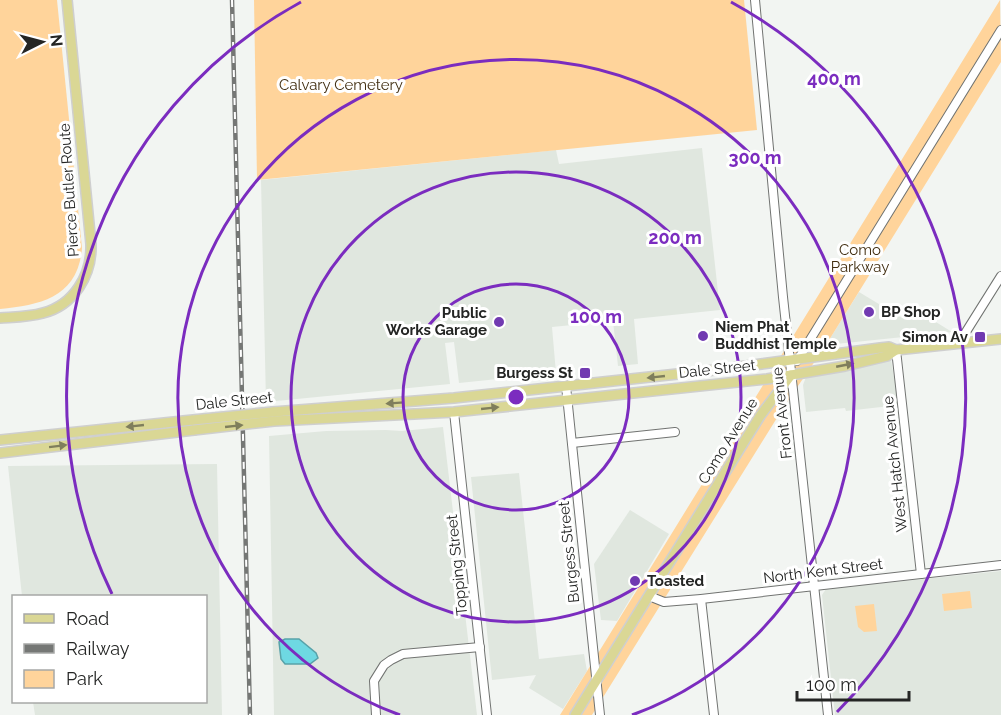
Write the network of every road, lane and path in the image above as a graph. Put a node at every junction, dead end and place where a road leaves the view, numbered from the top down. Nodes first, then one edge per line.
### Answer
1 (68, 0) edge
2 (755, 0) edge
3 (1001, 30) edge
4 (1001, 276) edge
5 (0, 318) edge
6 (1001, 339) edge
7 (959, 343) junction
8 (896, 350) junction
9 (794, 359) junction
10 (791, 375) junction
11 (566, 386) junction
12 (567, 401) junction
13 (454, 412) junction
14 (274, 417) junction
15 (193, 425) junction
16 (675, 432) dead end
17 (0, 440) edge
18 (572, 442) junction
19 (0, 453) edge
20 (1001, 565) edge
21 (921, 574) junction
22 (814, 585) junction
23 (649, 596) junction
24 (701, 599) junction
25 (480, 646) junction
26 (597, 680) junction
27 (376, 715) edge
28 (487, 715) edge
29 (575, 715) edge
30 (600, 715) edge
31 (714, 715) edge
32 (828, 715) edge

1 - 5 main road, Pierce Butler Route
2 - 9 street, Front Avenue
3 - 9 street, Como Avenue
4 - 7 street
6 - 7 main road
7 - 8 main road
8 - 9 main road, Dale Street
10 -> 8 main road, Dale Street
8 - 21 street, West Hatch Avenue
9 - 10 street, Como Avenue
9 -> 11 main road, Dale Street
10 - 12 main road, Dale Street
10 - 22 street, Front Avenue
10 - 23 main road, Como Avenue
11 - 12 street, Burgess Street
11 -> 14 main road, Dale Street
13 -> 12 main road, Dale Street
12 - 18 street, Burgess Street
13 - 14 main road, Dale Street
13 - 25 street, Topping Street
14 - 15 main road, Dale Street, bridge
15 -> 17 main road, Dale Street
19 -> 15 main road, Dale Street
16 - 18 street
18 - 26 street, Burgess Street
20 - 21 street, North Kent Street
21 - 22 street, North Kent Street
22 - 24 street, North Kent Street
22 - 32 street, Front Avenue
23 - 24 street, North Kent Street
23 - 26 main road, Como Avenue
24 - 31 street
25 - 27 street
25 - 28 street, Topping Street
26 - 29 main road, Como Avenue
26 - 30 street, Burgess Street

